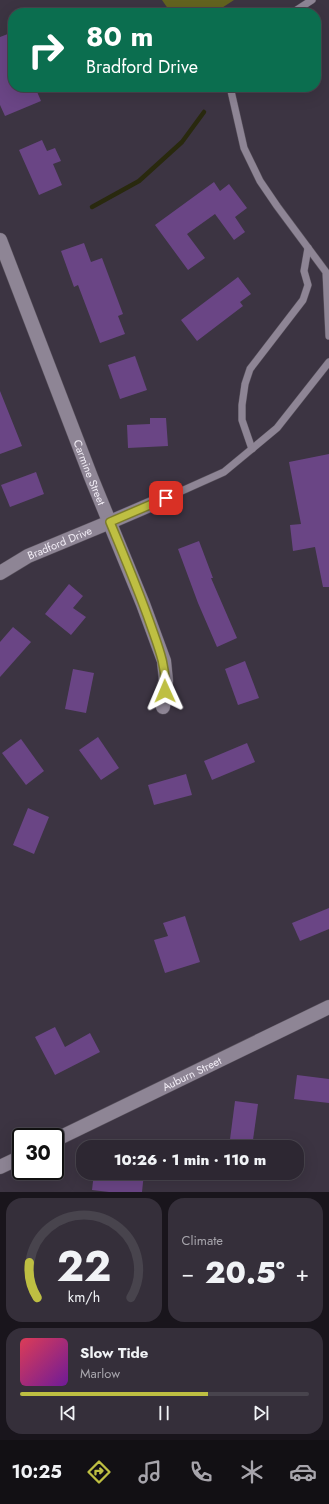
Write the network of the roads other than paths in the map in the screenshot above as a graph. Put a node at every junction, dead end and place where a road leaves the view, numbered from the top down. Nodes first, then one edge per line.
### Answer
1 (312, 0) edge
2 (300, 8) edge
3 (231, 92) edge
4 (0, 240) edge
5 (308, 248) junction
6 (329, 336) edge
7 (329, 362) edge
8 (252, 449) junction
9 (166, 498) joint
10 (110, 522) junction
11 (0, 573) edge
12 (163, 707) dead end
13 (329, 1007) edge
14 (64, 1136) edge
15 (12, 1161) edge
16 (0, 1167) edge

1 - 2 lane
3 - 5 lane
4 - 10 street, Carmine Street
5 - 6 lane
5 - 8 lane
7 - 8 lane
8 - 9 lane
9 - 10 street, Bradford Drive
10 - 11 street, Bradford Drive
10 - 12 street, Carmine Street
13 - 14 street, Auburn Street
15 - 16 street

